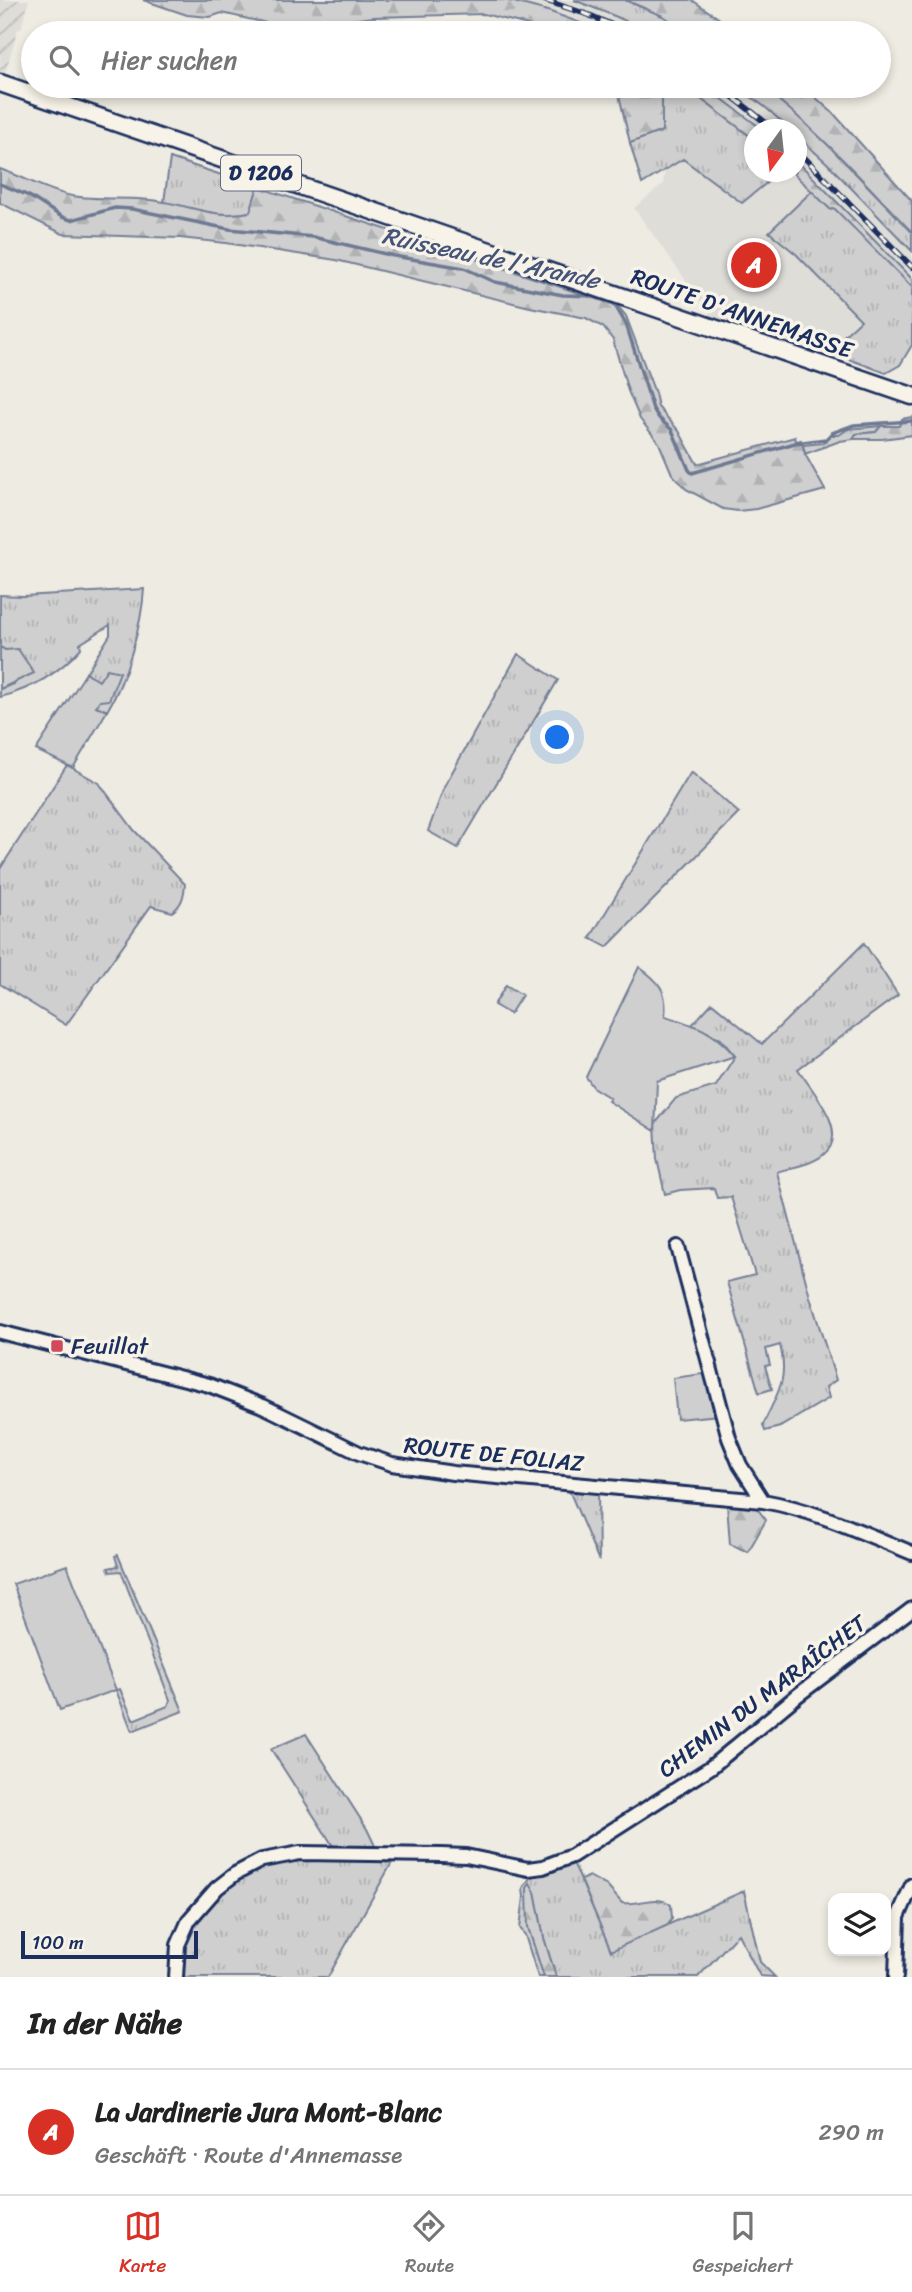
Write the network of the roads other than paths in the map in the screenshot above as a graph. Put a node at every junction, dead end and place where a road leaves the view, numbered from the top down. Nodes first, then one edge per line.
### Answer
1 (0, 83) edge
2 (21, 90) edge
3 (44, 98) edge
4 (912, 396) edge
5 (678, 1247) dead end
6 (0, 1332) edge
7 (763, 1501) junction
8 (912, 1553) edge
9 (912, 1609) edge
10 (912, 1885) edge
11 (176, 1977) edge
12 (896, 1977) edge

1 - 2 main road, ROUTE D'ANNEMASSE / D 1206
3 - 4 main road, ROUTE D'ANNEMASSE / D 1206
5 - 7 street
6 - 7 street, ROUTE DE FOLIAZ
7 - 8 street, ROUTE DE FOLIAZ
9 - 11 street, CHEMIN DU MARAÎCHET
10 - 12 street

